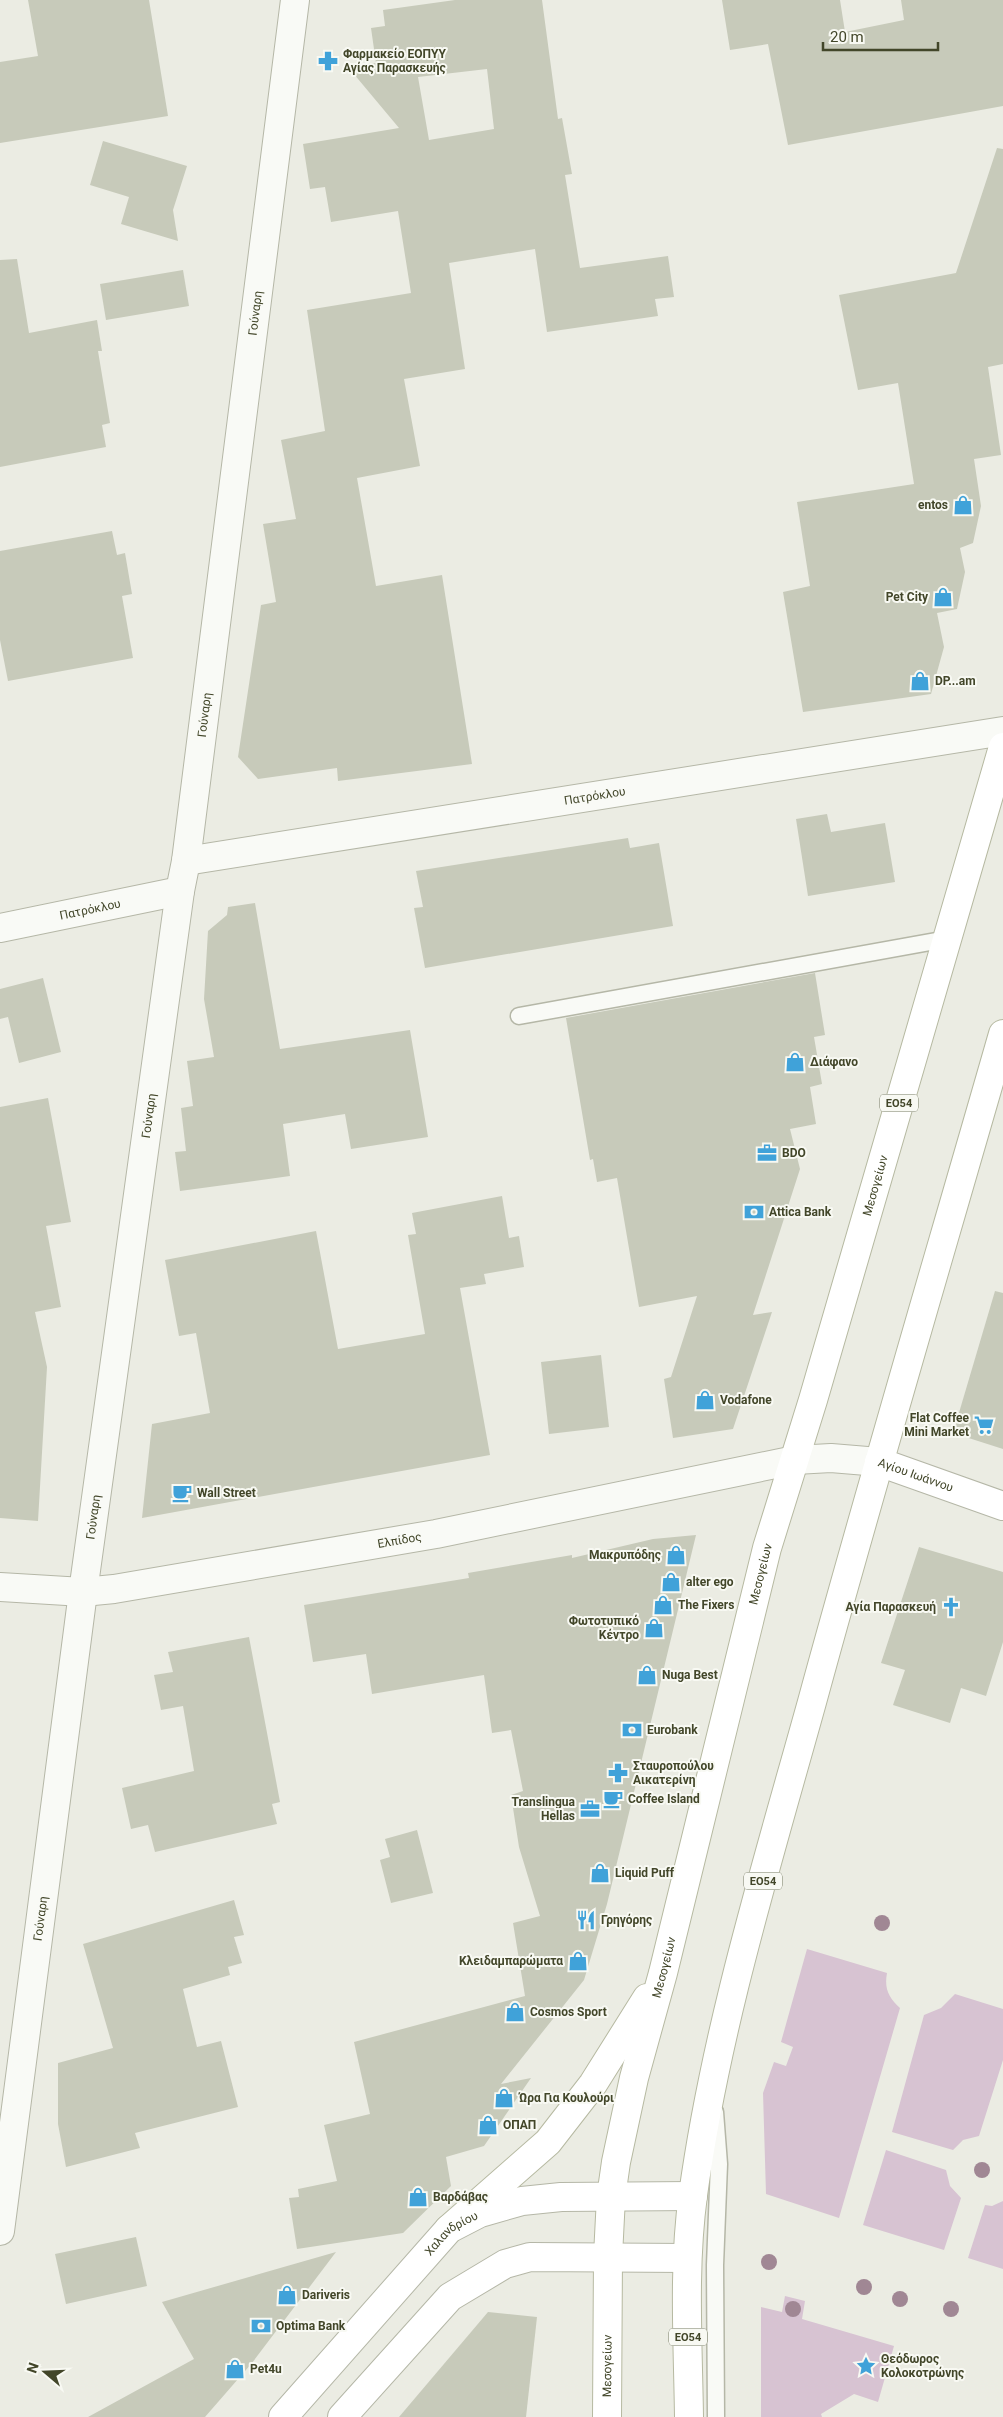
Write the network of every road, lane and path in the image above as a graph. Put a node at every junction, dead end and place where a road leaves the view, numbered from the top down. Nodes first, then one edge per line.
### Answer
1 (295, 0) edge
2 (1003, 731) edge
3 (1003, 747) edge
4 (186, 861) junction
5 (180, 891) junction
6 (0, 928) edge
7 (947, 939) junction
8 (519, 1016) dead end
9 (1003, 1034) edge
10 (795, 1460) junction
11 (879, 1462) junction
12 (1003, 1506) edge
13 (0, 1587) edge
14 (83, 1592) junction
15 (663, 1973) junction
16 (713, 2088) junction
17 (7, 2124) edge
18 (693, 2196) junction
19 (611, 2197) junction
20 (449, 2230) junction
21 (0, 2231) edge
22 (608, 2256) junction
23 (687, 2258) junction
24 (283, 2417) edge
25 (342, 2417) edge
26 (607, 2417) edge
27 (689, 2417) edge
28 (716, 2417) edge

1 - 4 street, Γούναρη
2 - 4 street, Πατρόκλου
3 - 7 main road, Μεσογείων / ΕΟ54
4 - 5 street, Γούναρη
5 - 6 street, Πατρόκλου
5 - 14 street, Γούναρη
7 - 8 lane
7 - 10 main road, Μεσογείων / ΕΟ54
9 - 11 main road, ΕΟ54
10 - 11 street, Αγίου Ιωάννου
10 - 14 street, Ελπίδος
10 - 15 main road, Μεσογείων / ΕΟ54
11 - 12 main road, Αγίου Ιωάννου
11 - 16 main road, ΕΟ54
13 - 14 street, Ελπίδος
14 - 17 street, Γούναρη
15 - 19 main road, Μεσογείων / ΕΟ54
15 - 20 main road
16 - 18 main road, ΕΟ54
16 - 28 lane
17 - 21 street, Γούναρη
18 - 19 main road, Χαλανδρίου
18 - 23 main road, ΕΟ54
19 - 20 main road, Χαλανδρίου
19 - 22 main road, Μεσογείων / ΕΟ54
20 - 24 main road, Χαλανδρίου
22 - 23 main road
22 - 25 main road
22 - 26 main road, Μεσογείων / ΕΟ54
23 - 27 main road, ΕΟ54

